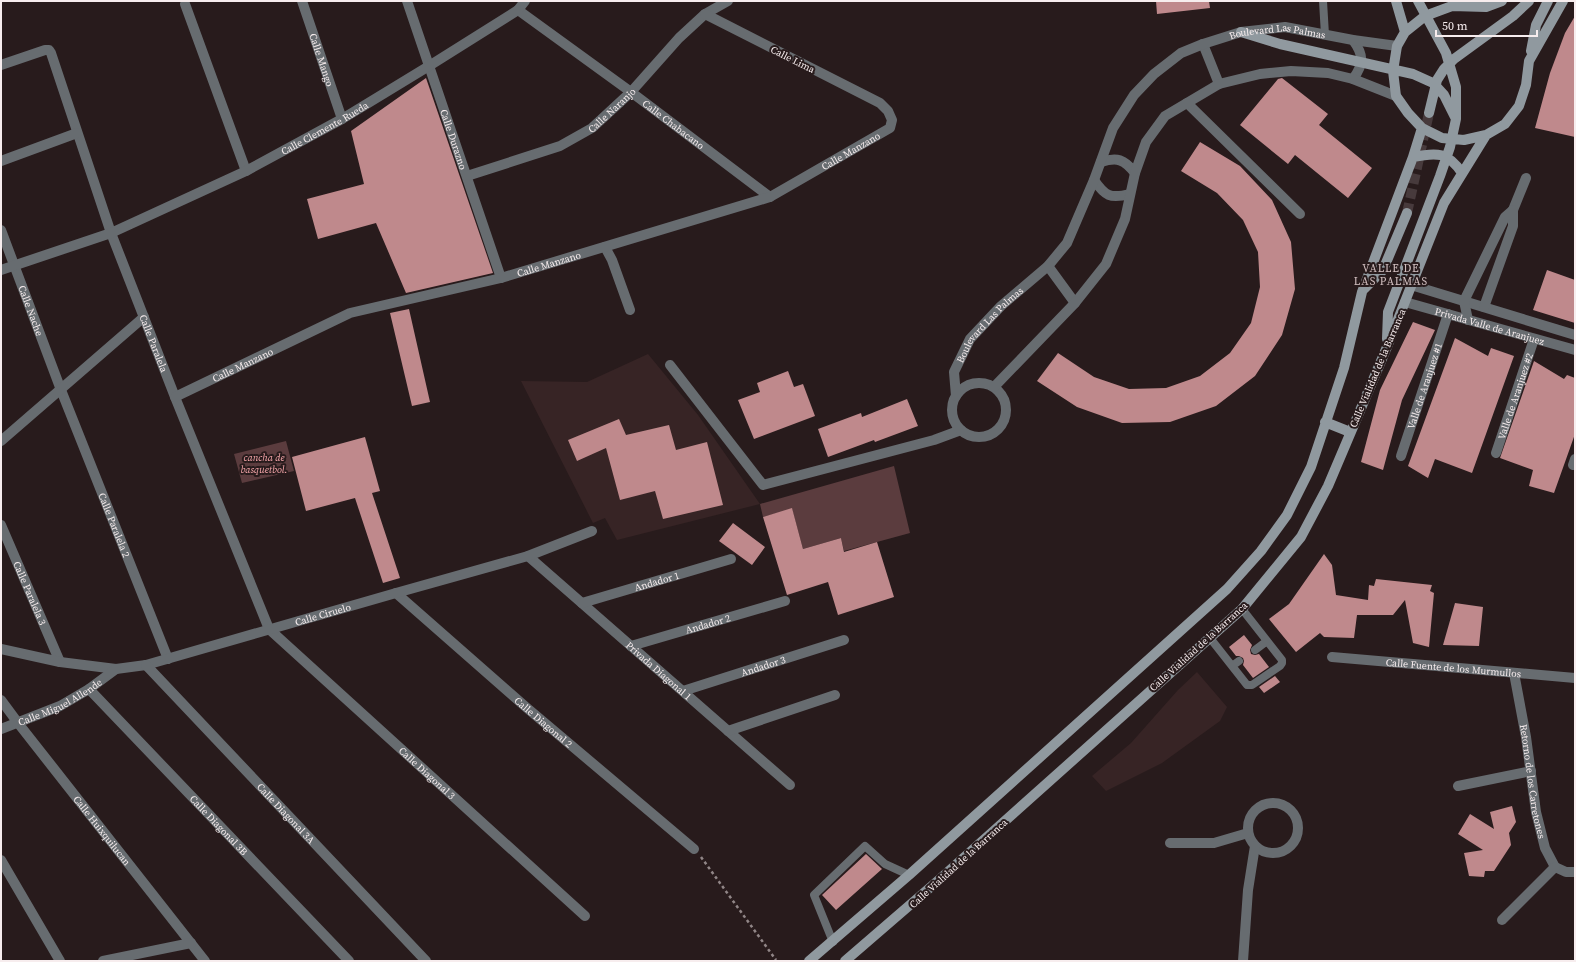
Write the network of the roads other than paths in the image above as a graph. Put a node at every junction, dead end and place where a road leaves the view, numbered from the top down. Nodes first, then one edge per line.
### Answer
1 (302, 1) edge
2 (407, 1) edge
3 (525, 1) edge
4 (728, 1) edge
5 (1323, 1) edge
6 (1396, 1) edge
7 (1418, 1) edge
8 (1502, 1) edge
9 (1529, 1) edge
10 (1548, 1) edge
11 (1563, 1) edge
12 (185, 4) dead end
13 (1449, 4) edge
14 (1472, 4) edge
15 (518, 10) junction
16 (705, 14) junction
17 (1241, 32) junction
18 (1405, 32) junction
19 (1325, 35) junction
20 (1353, 40) junction
21 (1203, 44) junction
22 (1397, 46) junction
23 (1529, 61) junction
24 (1, 65) edge
25 (429, 66) junction
26 (1353, 79) junction
27 (1219, 84) junction
28 (631, 92) junction
29 (1396, 96) junction
30 (880, 103) joint
31 (1187, 103) junction
32 (1429, 113) tunnel mouth
33 (342, 119) junction
34 (1456, 119) junction
35 (1422, 128) junction
36 (77, 133) junction
37 (1486, 135) junction
38 (1413, 157) junction
39 (1, 161) edge
40 (1101, 162) junction
41 (246, 171) junction
42 (1135, 173) junction
43 (1462, 173) junction
44 (467, 176) junction
45 (1526, 178) dead end
46 (1094, 180) junction
47 (1130, 194) junction
48 (770, 197) junction
49 (1512, 210) junction
50 (1407, 213) tunnel mouth
51 (1300, 214) dead end
52 (1, 230) edge
53 (111, 233) junction
54 (605, 247) junction
55 (13, 266) junction
56 (1048, 266) junction
57 (1, 270) edge
58 (501, 278) junction
59 (1411, 285) junction
60 (1362, 292) junction
61 (1464, 301) junction
62 (1405, 302) junction
63 (1075, 303) junction
64 (1484, 307) junction
65 (630, 310) dead end
66 (1448, 314) junction
67 (144, 317) junction
68 (1468, 320) junction
69 (1575, 334) edge
70 (1534, 339) junction
71 (1387, 347) junction
72 (1575, 350) edge
73 (670, 365) dead end
74 (994, 387) junction
75 (61, 390) junction
76 (956, 396) junction
77 (175, 397) junction
78 (1325, 422) junction
79 (960, 430) junction
80 (1350, 432) junction
81 (1, 441) edge
82 (1496, 453) dead end
83 (1401, 456) dead end
84 (1, 525) edge
85 (592, 531) dead end
86 (528, 556) junction
87 (731, 558) dead end
88 (396, 592) junction
89 (785, 601) dead end
90 (582, 603) junction
91 (1242, 609) junction
92 (269, 629) junction
93 (1210, 638) junction
94 (844, 640) dead end
95 (1267, 641) junction
96 (631, 646) junction
97 (1, 649) edge
98 (1255, 650) dead end
99 (1332, 657) dead end
100 (168, 659) junction
101 (1239, 661) dead end
102 (60, 662) junction
103 (146, 665) junction
104 (1232, 666) junction
105 (116, 669) junction
106 (1514, 673) junction
107 (1575, 678) edge
108 (89, 689) junction
109 (683, 691) junction
110 (834, 695) dead end
111 (1, 700) edge
112 (18, 723) junction
113 (1, 729) edge
114 (728, 731) junction
115 (1531, 771) junction
116 (790, 785) dead end
117 (1458, 786) dead end
118 (1248, 833) junction
119 (1170, 843) dead end
120 (1255, 846) junction
121 (694, 849) road end
122 (1, 860) edge
123 (1555, 867) junction
124 (1575, 872) edge
125 (909, 875) junction
126 (585, 916) dead end
127 (1502, 920) dead end
128 (833, 942) junction
129 (190, 943) junction
130 (60, 961) edge
131 (103, 961) edge
132 (205, 961) edge
133 (349, 961) edge
134 (426, 961) edge
135 (809, 961) edge
136 (845, 961) edge
137 (1242, 961) edge

1 - 33 street, Calle Mango
2 - 25 street, Calle Durazno
3 - 15 street, Calle Clemente Rueda
4 - 16 street, Calle Naranjo
5 - 19 lane
6 - 18 main road
7 - 34 main road
8 - 14 main road, Calle Vialidad de la Barranca
9 - 32 main road
10 - 23 main road
11 - 23 main road, Calle Vialidad de la Barranca
12 - 41 street
13 - 14 main road, Calle Vialidad de la Barranca
13 - 18 main road, Calle Vialidad de la Barranca
15 - 25 street, Calle Clemente Rueda
15 - 28 street, Calle Chabacano
16 - 28 street, Calle Naranjo
16 - 30 street, Calle Lima
17 - 19 street, Boulevard Las Palmas
17 - 21 street, Boulevard Las Palmas
17 - 34 main road
18 - 22 main road, Calle Vialidad de la Barranca
19 - 20 street, Boulevard Las Palmas
20 - 22 street, Boulevard Las Palmas
20 - 26 street
21 - 27 street
21 - 40 street, Boulevard Las Palmas
22 - 29 main road, Calle Vialidad de la Barranca
23 - 37 main road, Calle Vialidad de la Barranca
24 - 36 street, Calle Paralela
25 - 33 street, Calle Clemente Rueda
25 - 44 street, Calle Durazno
26 - 27 street
26 - 29 street
27 - 31 street
28 - 44 street, Calle Naranjo
28 - 48 street, Calle Chabacano
29 - 35 main road, Calle Vialidad de la Barranca
30 - 48 street, Calle Manzano
31 - 42 street
31 - 51 street
33 - 41 street, Calle Clemente Rueda
34 - 71 main road
35 - 37 main road, Calle Vialidad de la Barranca
35 - 38 main road
36 - 39 street
36 - 53 street, Calle Paralela
37 - 43 main road, Calle Vialidad de la Barranca
38 - 43 main road
38 - 60 main road
40 - 42 street
40 - 46 street, Boulevard Las Palmas
41 - 53 street, Calle Clemente Rueda
42 - 47 street
43 - 59 main road, Calle Vialidad de la Barranca
44 - 58 street, Calle Durazno
45 - 49 street
46 - 47 street
46 - 56 street, Boulevard Las Palmas
47 - 63 street
48 - 54 street, Calle Manzano
49 - 61 street
49 - 64 street
50 - 60 main road
52 - 55 street, Calle Nache
53 - 55 street, Calle Clemente Rueda
53 - 67 street, Calle Paralela
54 - 58 street, Calle Manzano
54 - 65 street
55 - 57 street, Calle Clemente Rueda
55 - 75 street, Calle Nache
56 - 63 street
56 - 76 street, Boulevard Las Palmas
58 - 77 street, Calle Manzano
59 - 61 street, Privada Valle de Aranjuez
59 - 62 main road, Calle Vialidad de la Barranca
60 - 78 main road
61 - 64 street, Privada Valle de Aranjuez
61 - 68 street
62 - 66 street, Privada Valle de Aranjuez
62 - 71 main road, Calle Vialidad de la Barranca
63 - 74 street
64 - 69 street, Privada Valle de Aranjuez
66 - 68 street, Privada Valle de Aranjuez
66 - 83 street, Valle de Aranjuez #1
67 - 75 street
67 - 77 street, Calle Paralela
68 - 70 street, Privada Valle de Aranjuez
70 - 72 street, Privada Valle de Aranjuez
70 - 82 street, Valle de Aranjuez #2
71 - 80 main road, Calle Vialidad de la Barranca
73 - 79 street
74 - 76 street
74 - 79 street
75 - 81 street
75 - 100 street, Calle Paralela 2
76 - 79 street
77 - 92 street, Calle Paralela
78 - 80 main road
78 - 125 main road
80 - 91 main road, Calle Vialidad de la Barranca
84 - 102 street, Calle Paralela 3
85 - 86 street, Calle Ciruelo
86 - 88 street, Calle Ciruelo
86 - 90 street, Privada Diagonal 1
87 - 90 street, Andador 1
88 - 92 street, Calle Ciruelo
88 - 121 street, Calle Diagonal 2
89 - 96 street, Andador 2
90 - 96 street, Privada Diagonal 1
91 - 93 main road, Calle Vialidad de la Barranca
91 - 95 lane
92 - 100 street, Calle Ciruelo
92 - 126 street, Calle Diagonal 3
93 - 104 lane
93 - 136 main road, Calle Vialidad de la Barranca
94 - 109 street, Andador 3
95 - 98 lane
95 - 104 lane
96 - 109 street, Privada Diagonal 1
97 - 102 street
99 - 106 street, Calle Fuente de los Murmullos
100 - 103 street, Calle Ciruelo
101 - 104 lane
102 - 105 street
103 - 105 street, Calle Ciruelo
103 - 134 street, Calle Diagonal 3A
105 - 108 street, Calle Miguel Allende
106 - 107 street, Calle Fuente de los Murmullos
106 - 115 street, Retorno de los Carretones
108 - 112 street, Calle Miguel Allende
108 - 133 street, Calle Diagonal 3B
109 - 114 street, Privada Diagonal 1
110 - 114 street
111 - 112 street, Calle Huixquilucan
112 - 113 street, Calle Miguel Allende
112 - 129 street, Calle Huixquilucan
114 - 116 street, Privada Diagonal 1
115 - 117 street
115 - 123 street, Retorno de los Carretones
118 - 119 street
118 - 120 street
118 - 120 street
120 - 137 street
122 - 130 street
123 - 124 street
123 - 127 street
125 - 128 main road
125 - 128 lane
128 - 135 main road
129 - 131 street
129 - 132 street, Calle Huixquilucan

